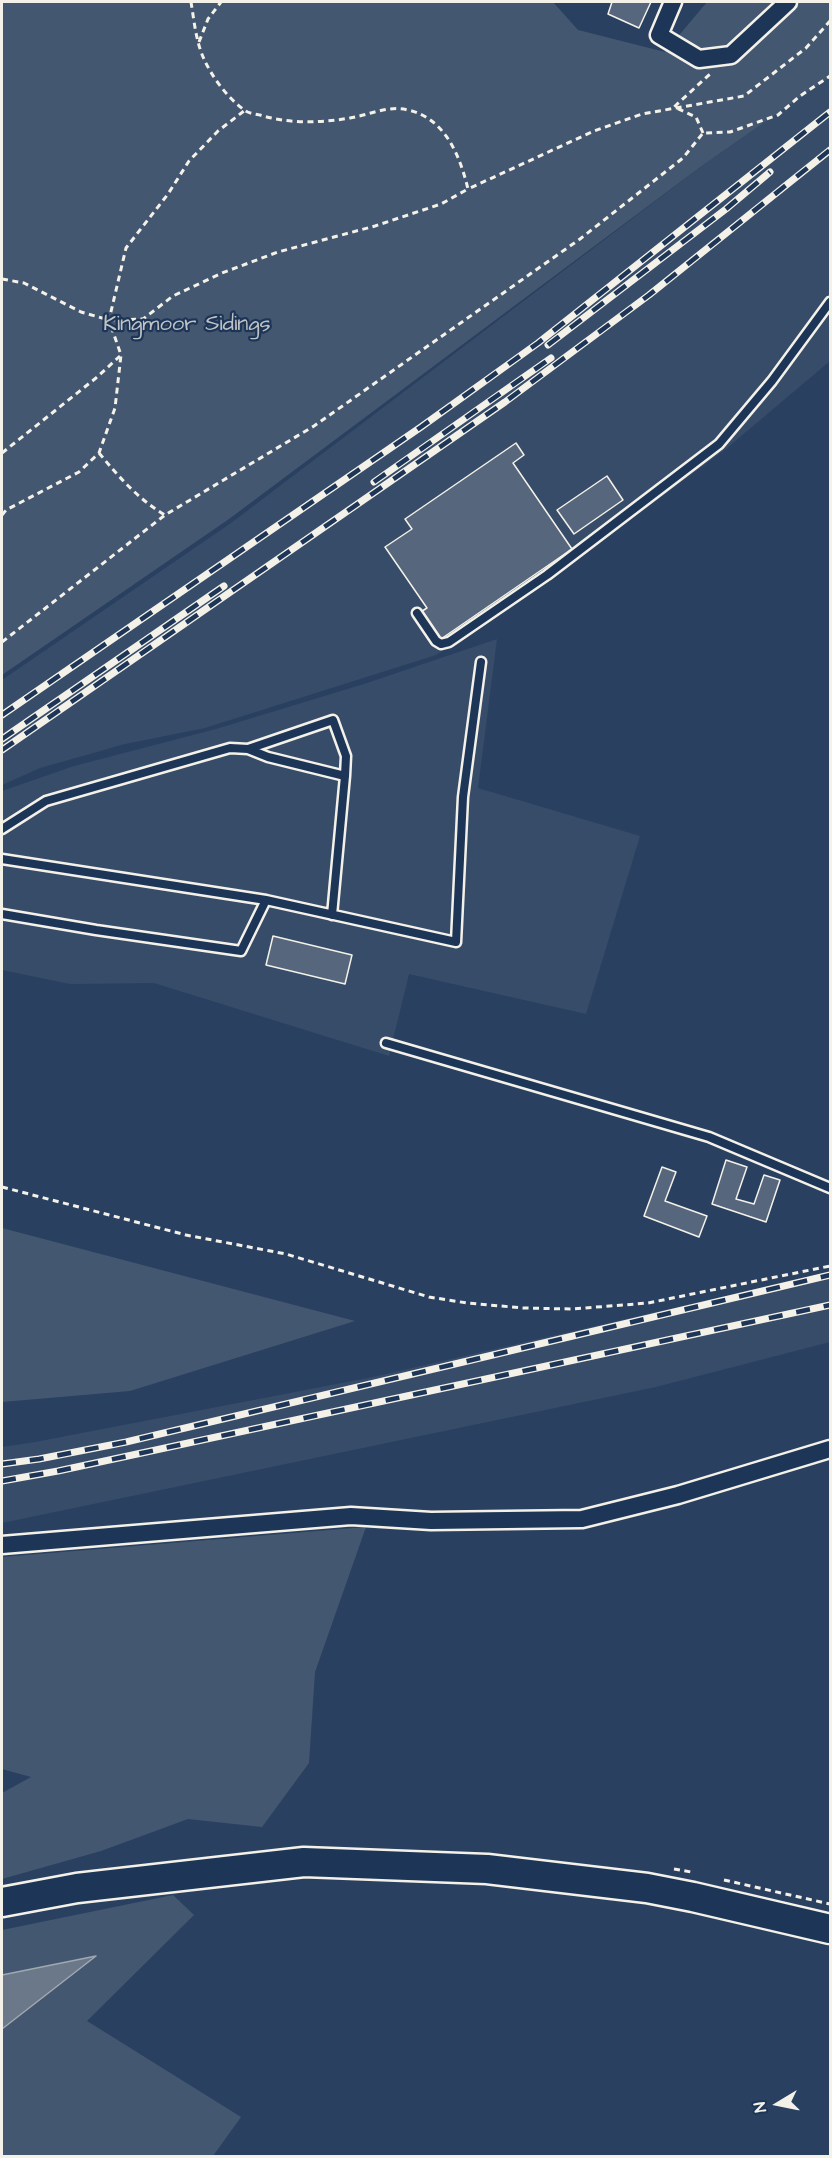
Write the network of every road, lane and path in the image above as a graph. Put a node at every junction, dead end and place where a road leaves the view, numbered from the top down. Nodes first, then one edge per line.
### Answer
1 (191, 2) edge
2 (221, 2) edge
3 (673, 2) edge
4 (788, 2) edge
5 (831, 21) edge
6 (198, 44) junction
7 (731, 54) junction
8 (831, 76) edge
9 (674, 107) junction
10 (244, 111) junction
11 (704, 133) junction
12 (468, 189) junction
13 (2, 279) edge
14 (831, 302) edge
15 (110, 320) junction
16 (121, 355) junction
17 (2, 453) edge
18 (99, 453) junction
19 (2, 515) edge
20 (165, 515) junction
21 (417, 613) dead end
22 (2, 642) edge
23 (481, 663) dead end
24 (248, 749) junction
25 (345, 776) junction
26 (2, 829) edge
27 (2, 859) edge
28 (266, 900) junction
29 (2, 914) edge
30 (333, 915) junction
31 (386, 1043) dead end
32 (2, 1187) edge
33 (831, 1188) edge
34 (831, 1266) edge
35 (831, 1449) edge
36 (2, 1545) edge
37 (2, 1902) edge
38 (831, 1929) edge

1 - 6 path
2 - 6 path
3 - 7 street
4 - 7 street
5 - 9 path
6 - 10 path
7 - 9 path
8 - 11 path
9 - 11 path
9 - 12 path
10 - 12 path
10 - 15 path
11 - 20 path
12 - 15 path
13 - 15 path
14 - 21 lane
15 - 16 path
16 - 17 path
16 - 18 path
18 - 19 path
18 - 20 path
20 - 22 path
23 - 30 lane
24 - 25 lane
24 - 25 lane
24 - 26 lane
25 - 30 lane
27 - 28 lane
28 - 29 lane
28 - 30 lane
31 - 33 lane
32 - 34 path
35 - 36 street
37 - 38 highway

